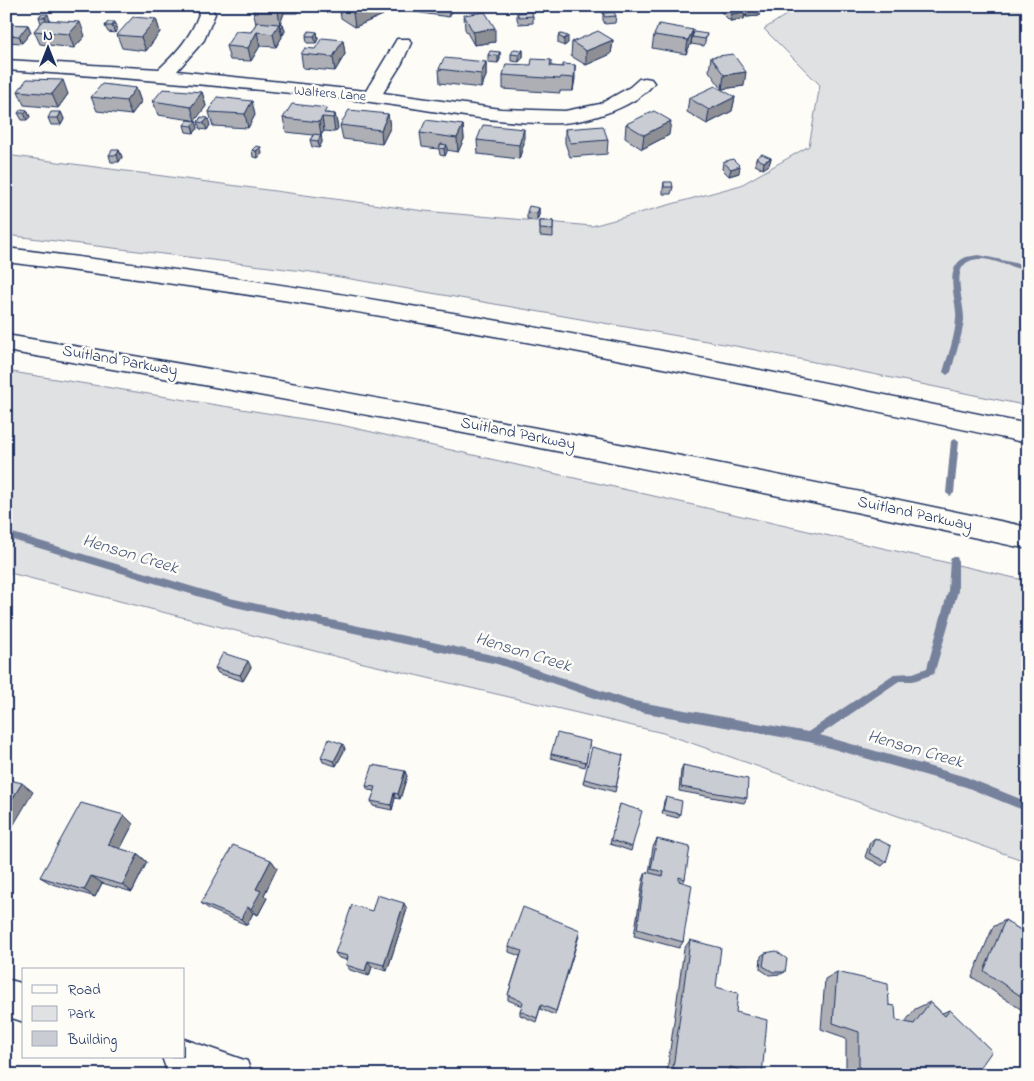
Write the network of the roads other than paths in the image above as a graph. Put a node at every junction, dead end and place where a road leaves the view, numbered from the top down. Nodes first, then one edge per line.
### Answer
1 (202, 6) edge
2 (403, 42) dead end
3 (6, 65) edge
4 (163, 75) junction
5 (645, 83) dead end
6 (371, 98) junction
7 (6, 255) edge
8 (6, 343) edge
9 (1028, 434) edge
10 (1028, 538) edge
11 (6, 997) edge
12 (22, 1002) edge
13 (184, 1058) edge
14 (233, 1075) edge

1 - 4 main road
2 - 6 main road
3 - 4 main road, Walters Lane
4 - 6 main road, Walters Lane
5 - 6 main road, Walters Lane
7 - 9 main road
8 - 10 main road, Suitland Parkway
11 - 12 main road
13 - 14 main road

